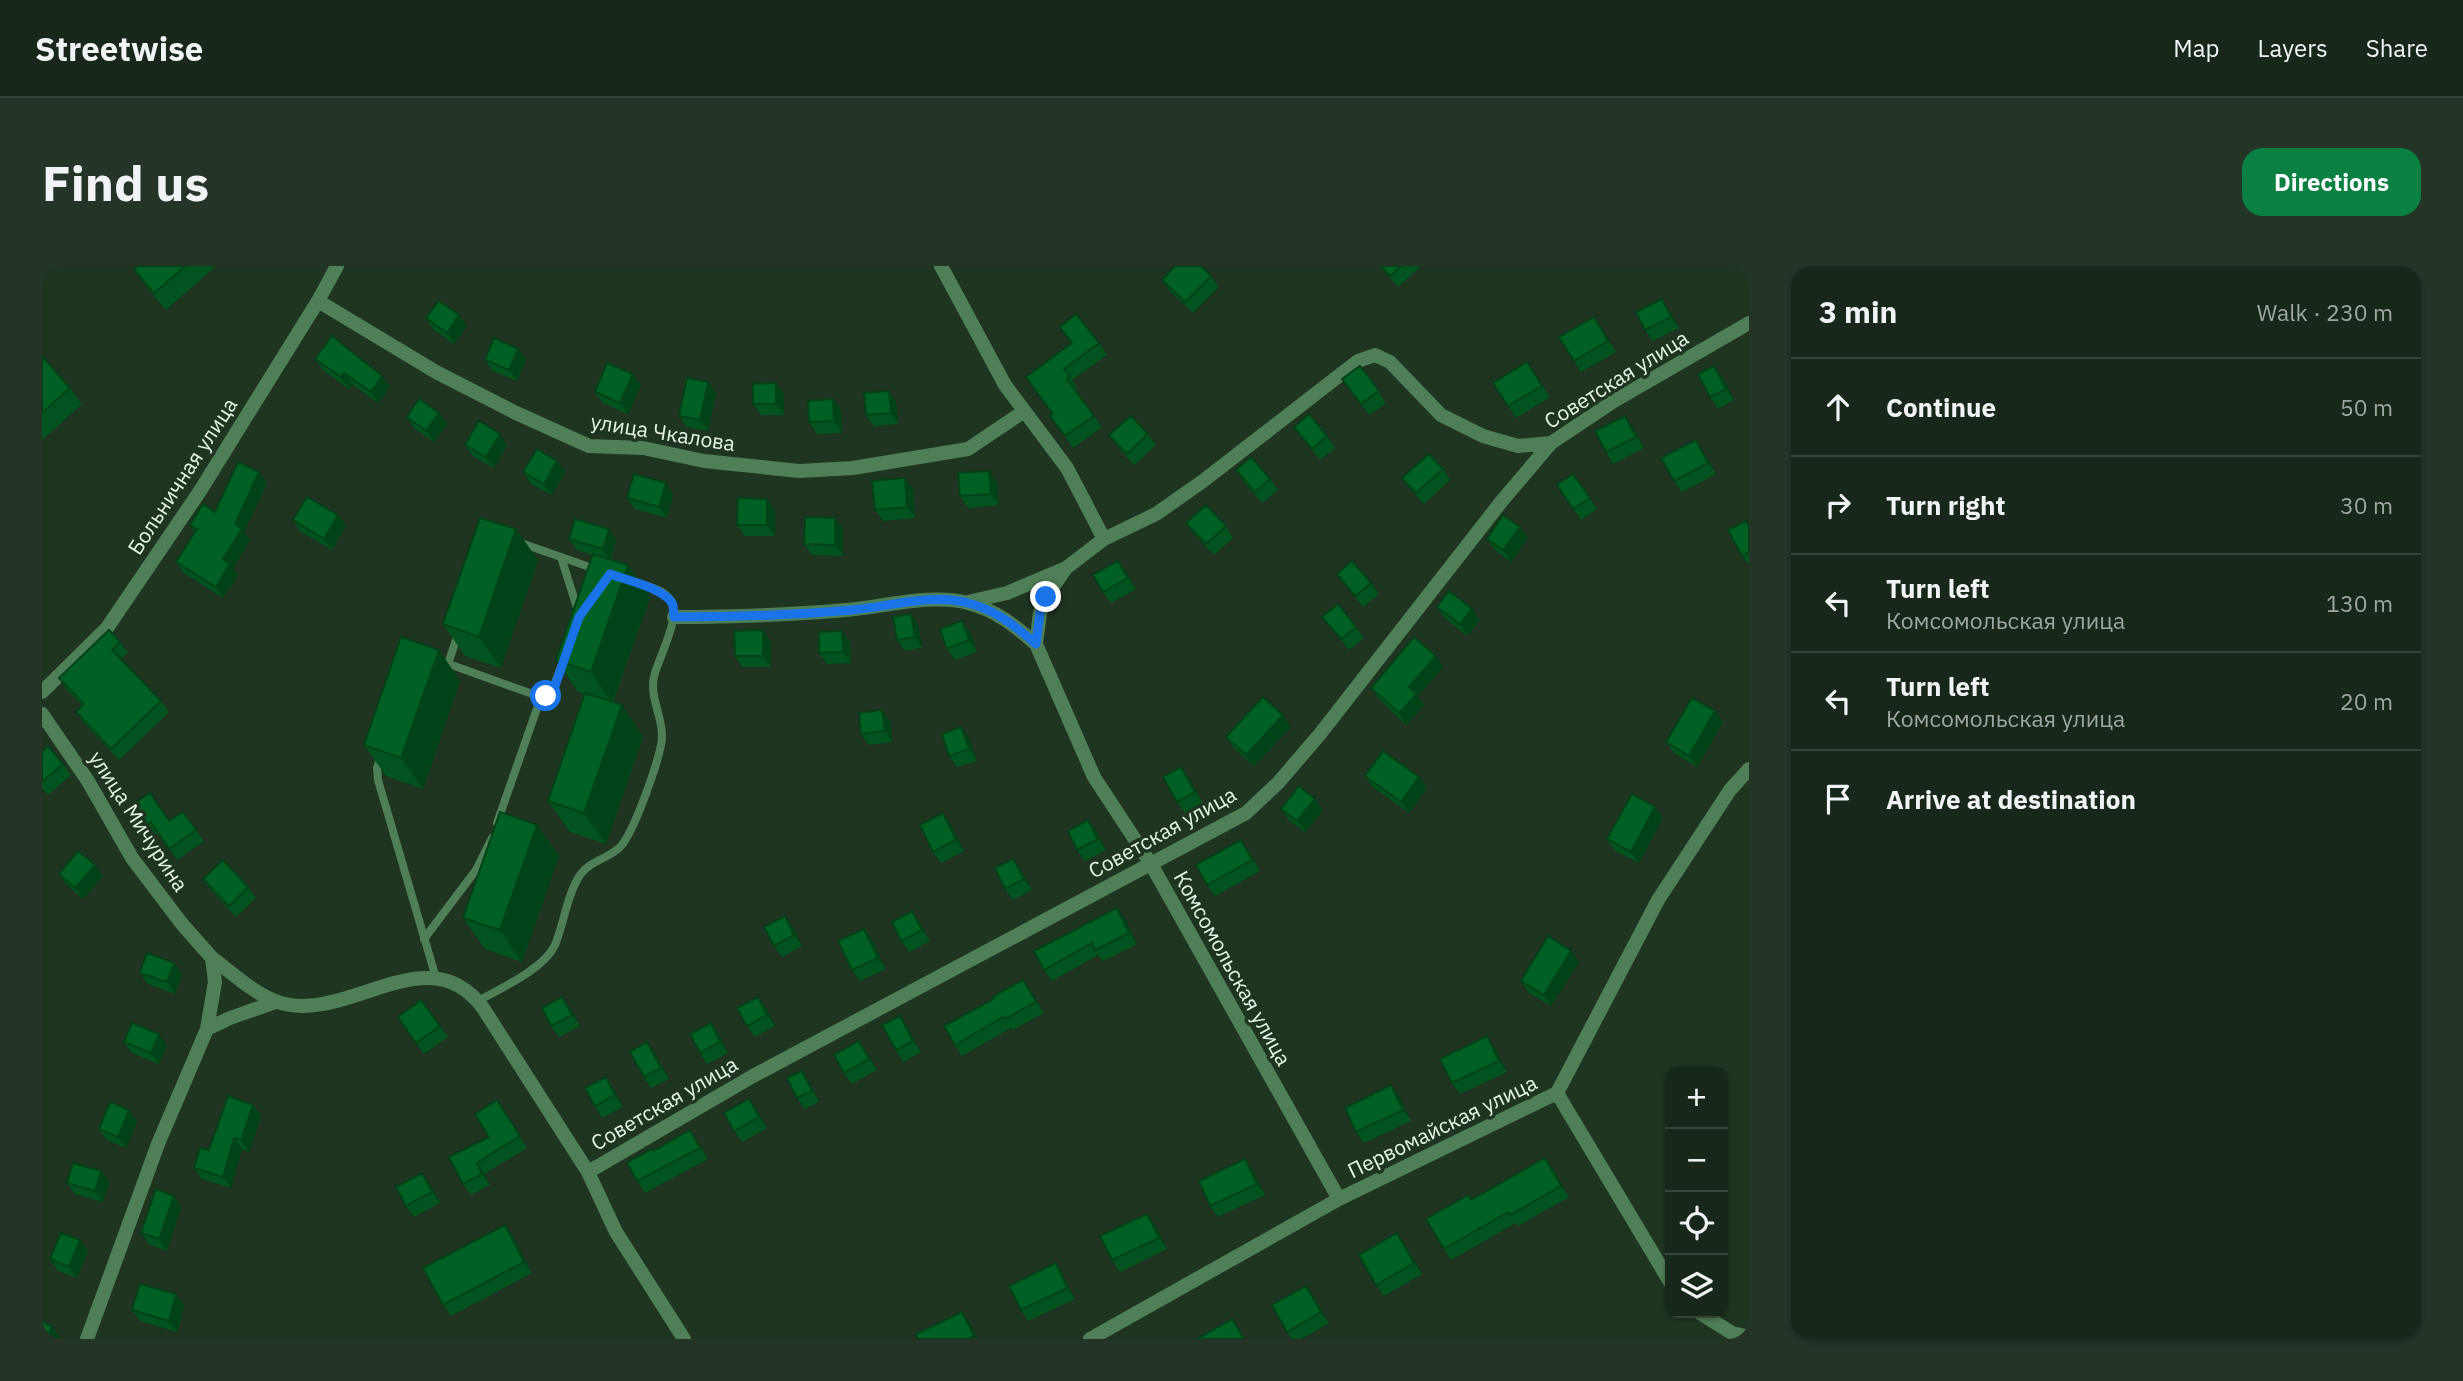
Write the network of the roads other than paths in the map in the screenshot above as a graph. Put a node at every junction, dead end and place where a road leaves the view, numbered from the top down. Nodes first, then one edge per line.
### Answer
1 (337, 266) edge
2 (941, 266) edge
3 (318, 300) junction
4 (1749, 323) edge
5 (1023, 412) junction
6 (1551, 443) junction
7 (1104, 539) junction
8 (502, 541) edge
9 (561, 557) junction
10 (1066, 568) junction
11 (610, 574) edge
12 (622, 578) edge
13 (967, 602) junction
14 (587, 606) edge
15 (579, 617) junction
16 (674, 617) junction
17 (461, 626) edge
18 (575, 628) edge
19 (1036, 644) junction
20 (567, 651) edge
21 (42, 692) edge
22 (541, 696) junction
23 (42, 714) edge
24 (382, 750) edge
25 (1749, 769) edge
26 (1151, 864) junction
27 (424, 939) junction
28 (212, 958) junction
29 (436, 978) junction
30 (478, 1001) junction
31 (276, 1002) junction
32 (207, 1029) junction
33 (1557, 1093) junction
34 (588, 1172) junction
35 (1339, 1199) junction
36 (1665, 1274) edge
37 (1708, 1318) edge
38 (1749, 1337) edge
39 (87, 1339) edge
40 (684, 1339) edge
41 (1090, 1339) edge

1 - 3 street, Больничная улица
2 - 5 street
3 - 5 street, улица Чкалова
3 - 21 street, Больничная улица
4 - 6 street, Советская улица
5 - 7 street
6 - 7 street, Комсомольская улица
6 - 26 street, Советская улица
7 - 10 street, Комсомольская улица
8 - 9 lane
9 - 11 lane
9 - 15 lane
10 - 13 street, Комсомольская улица
10 - 19 street, Комсомольская улица
12 - 16 lane
13 - 16 street, Комсомольская улица
13 - 19 street, Комсомольская улица
14 - 15 lane
15 - 18 lane
16 - 30 lane
17 - 22 lane
19 - 26 street, Комсомольская улица
20 - 22 lane
22 - 27 lane
23 - 28 street, улица Мичурина
24 - 27 lane
25 - 33 street, Первомайская улица
26 - 34 street, Советская улица
26 - 35 street, Комсомольская улица
27 - 29 lane
28 - 31 street, улица Мичурина
28 - 32 street
29 - 30 street
29 - 31 street
30 - 34 street
31 - 32 street
32 - 39 street
33 - 35 street, Первомайская улица
33 - 36 street
34 - 40 street
35 - 41 street, Первомайская улица
37 - 38 street

